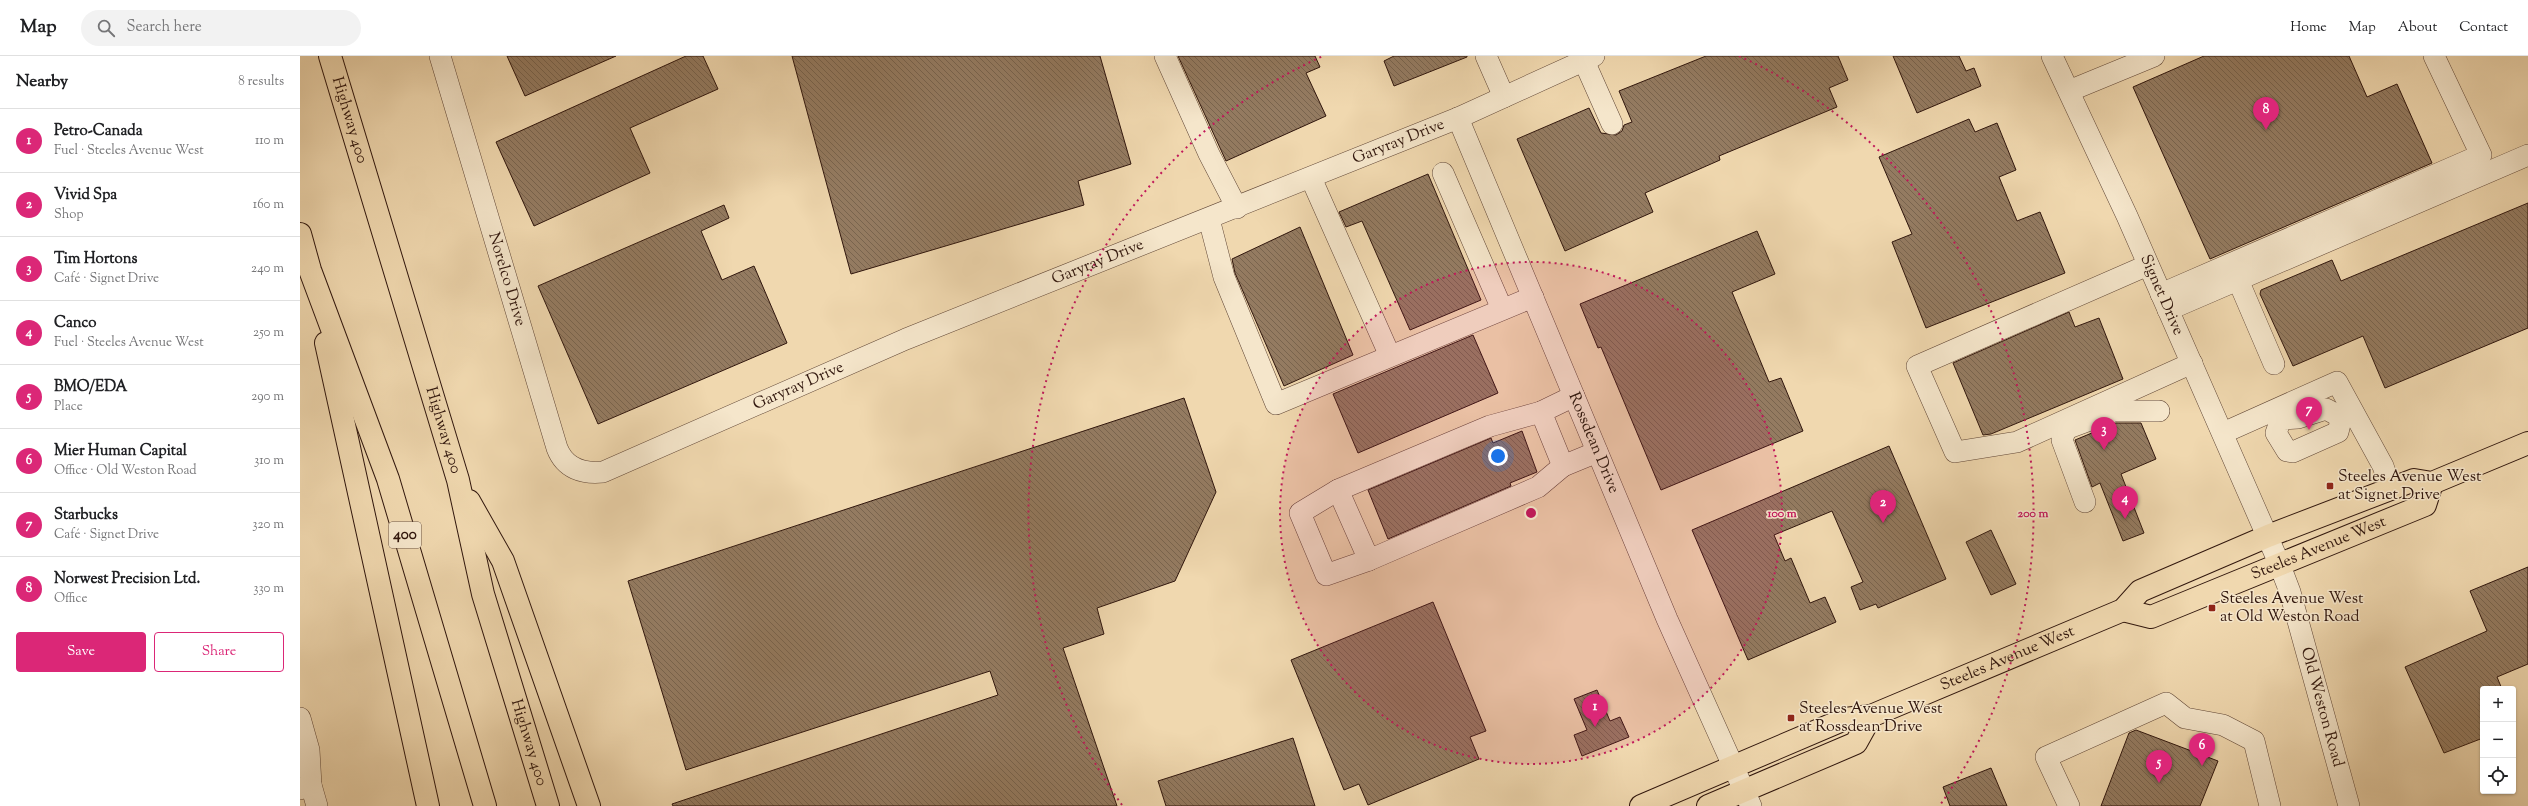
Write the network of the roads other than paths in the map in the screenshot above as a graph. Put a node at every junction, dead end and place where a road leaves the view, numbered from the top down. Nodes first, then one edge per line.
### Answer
1 (330, 56) edge
2 (440, 56) edge
3 (1165, 56) edge
4 (1486, 56) edge
5 (2052, 56) edge
6 (2118, 56) edge
7 (2154, 56) edge
8 (2434, 56) edge
9 (1589, 58) edge
10 (2066, 85) junction
11 (1504, 97) junction
12 (1458, 118) junction
13 (1612, 124) dead end
14 (2528, 155) edge
15 (1443, 173) dead end
16 (1311, 178) junction
17 (1237, 208) junction
18 (1209, 219) junction
19 (300, 234) edge
20 (2148, 265) junction
21 (310, 270) junction
22 (2238, 280) junction
23 (1533, 297) junction
24 (2165, 302) junction
25 (1502, 309) junction
26 (1390, 356) junction
27 (2192, 363) junction
28 (2274, 364) dead end
29 (1574, 396) junction
30 (2159, 411) dead end
31 (1541, 412) junction
32 (2223, 433) junction
33 (2528, 443) edge
34 (1597, 452) junction
35 (1563, 466) junction
36 (603, 472) joint
37 (458, 480) junction
38 (2432, 483) junction
39 (2391, 489) junction
40 (1338, 490) junction
41 (2085, 502) dead end
42 (2268, 536) junction
43 (1369, 560) junction
44 (2280, 563) junction
45 (2123, 610) junction
46 (1871, 716) junction
47 (300, 718) edge
48 (1734, 766) junction
49 (306, 787) edge
50 (1748, 798) edge
51 (317, 806) edge
52 (428, 806) edge
53 (485, 806) edge
54 (548, 806) edge
55 (589, 806) edge
56 (1641, 806) edge
57 (1708, 806) edge
58 (2069, 806) edge
59 (2270, 806) edge
60 (2349, 806) edge

1 - 37 main road, Highway 400
2 - 36 street, Norelco Drive
3 - 17 street
4 - 11 street
5 - 10 street, Signet Drive
6 - 10 street
7 - 10 street
8 - 24 street
9 - 11 street, Garyray Drive
9 - 13 street
10 - 20 street, Signet Drive
11 - 12 street, Garyray Drive
12 - 16 street, Garyray Drive
12 - 23 street, Rossdean Drive
14 - 22 street
15 - 25 street
16 - 17 street, Garyray Drive
16 - 26 street
17 - 18 street, Garyray Drive
18 - 26 street
18 - 36 street, Garyray Drive
19 - 21 main road, 400
20 - 24 street, Signet Drive
20 - 27 street
21 - 52 main road
21 - 53 main road, 400
22 - 24 street
22 - 28 street
23 - 25 street
23 - 29 street, Rossdean Drive
24 - 27 street, Signet Drive
25 - 26 street
27 - 32 street, Signet Drive
29 - 31 street
29 - 34 street, Rossdean Drive
30 - 41 street
31 - 35 street
31 - 40 street
32 - 39 street
32 - 42 street, Signet Drive
33 - 38 main road, Steeles Avenue West
34 - 35 street
34 - 48 street, Rossdean Drive
35 - 43 street
37 - 54 main road, Highway 400
37 - 55 main road
38 - 39 main road, Steeles Avenue West
38 - 44 main road, Steeles Avenue West
39 - 42 main road, Steeles Avenue West
40 - 43 street
40 - 43 street
42 - 44 street, Old Weston Road
42 - 45 main road, Steeles Avenue West
44 - 45 main road, Steeles Avenue West
44 - 60 street, Old Weston Road
45 - 46 main road, Steeles Avenue West
46 - 48 main road, Steeles Avenue West
46 - 50 main road
47 - 49 street
48 - 50 street, Rossdean Drive
48 - 56 main road, Steeles Avenue West
49 - 51 street
50 - 57 main road
58 - 59 street

